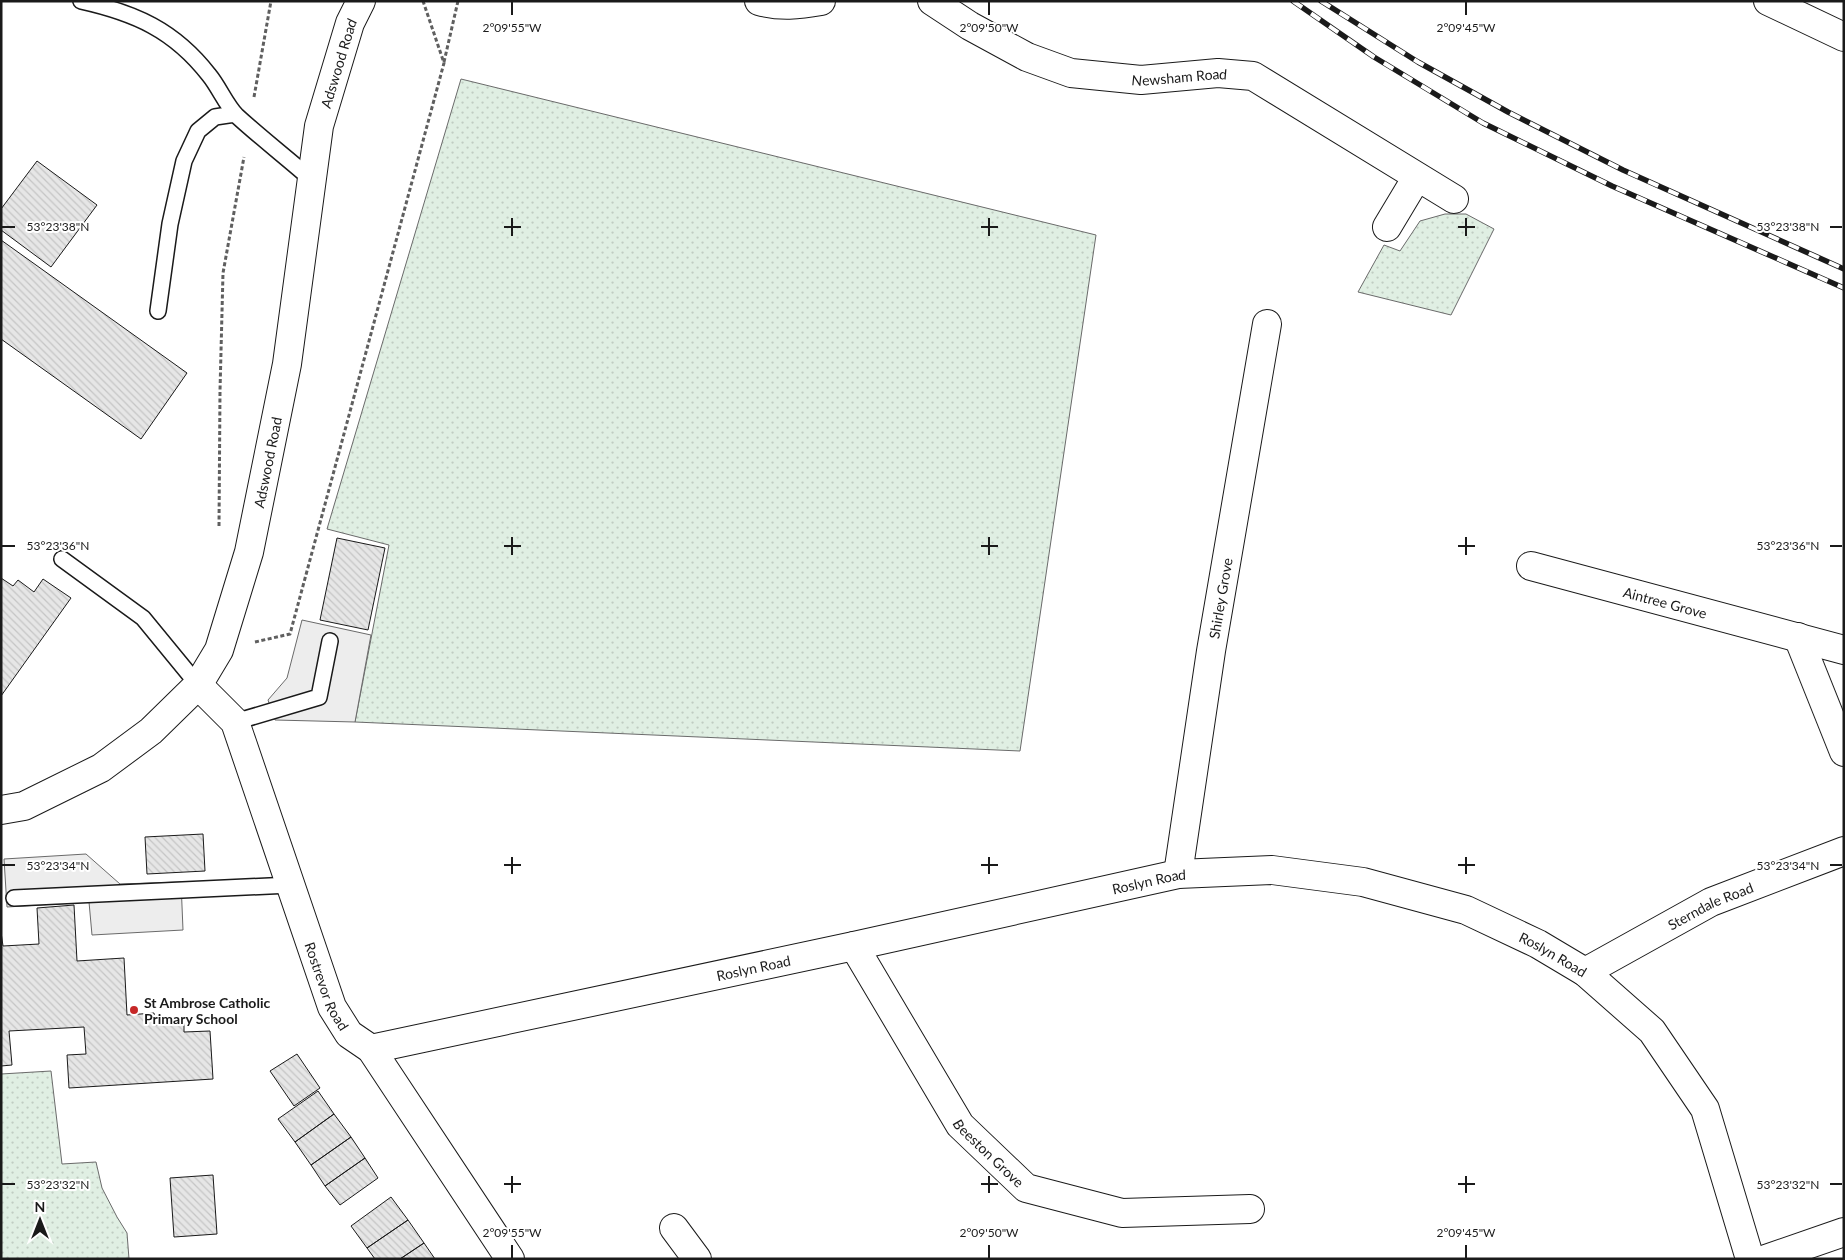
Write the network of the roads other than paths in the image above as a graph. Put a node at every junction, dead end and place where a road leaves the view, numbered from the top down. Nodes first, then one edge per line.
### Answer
1 (80, 1) edge
2 (361, 1) edge
3 (759, 1) edge
4 (821, 1) edge
5 (932, 1) edge
6 (1768, 1) edge
7 (1844, 37) edge
8 (236, 114) junction
9 (1417, 177) junction
10 (312, 180) junction
11 (1454, 199) dead end
12 (1387, 227) dead end
13 (158, 311) dead end
14 (1267, 324) dead end
15 (62, 559) dead end
16 (1531, 566) dead end
17 (1798, 637) junction
18 (330, 641) dead end
19 (1844, 650) edge
20 (198, 685) junction
21 (235, 722) junction
22 (1844, 752) edge
23 (1, 810) edge
24 (1844, 851) edge
25 (1178, 874) junction
26 (290, 885) junction
27 (14, 898) dead end
28 (854, 946) junction
29 (1584, 972) junction
30 (371, 1049) junction
31 (1250, 1209) dead end
32 (674, 1228) dead end
33 (1844, 1232) edge
34 (510, 1259) edge
35 (697, 1259) edge
36 (1750, 1259) edge
37 (1766, 1259) edge

1 - 8 lane
2 - 10 street, Adswood Road
3 - 4 street
5 - 9 street, Newsham Road
6 - 7 street
8 - 10 lane
8 - 13 lane
9 - 11 street, Newsham Road
9 - 12 street
10 - 20 street, Adswood Road
14 - 25 street, Shirley Grove
15 - 20 lane
16 - 17 street, Aintree Grove
17 - 19 street, Aintree Grove
17 - 22 street
18 - 21 lane
20 - 21 street, Rostrevor Road
20 - 23 street, Adswood Road
21 - 26 street, Rostrevor Road
24 - 29 street, Sterndale Road
25 - 28 street, Roslyn Road
25 - 29 street, Roslyn Road
26 - 27 lane
26 - 30 street, Rostrevor Road
28 - 30 street, Roslyn Road
28 - 31 street, Beeston Grove
29 - 36 street, Roslyn Road
30 - 34 street, Rostrevor Road
32 - 35 street
33 - 37 street

